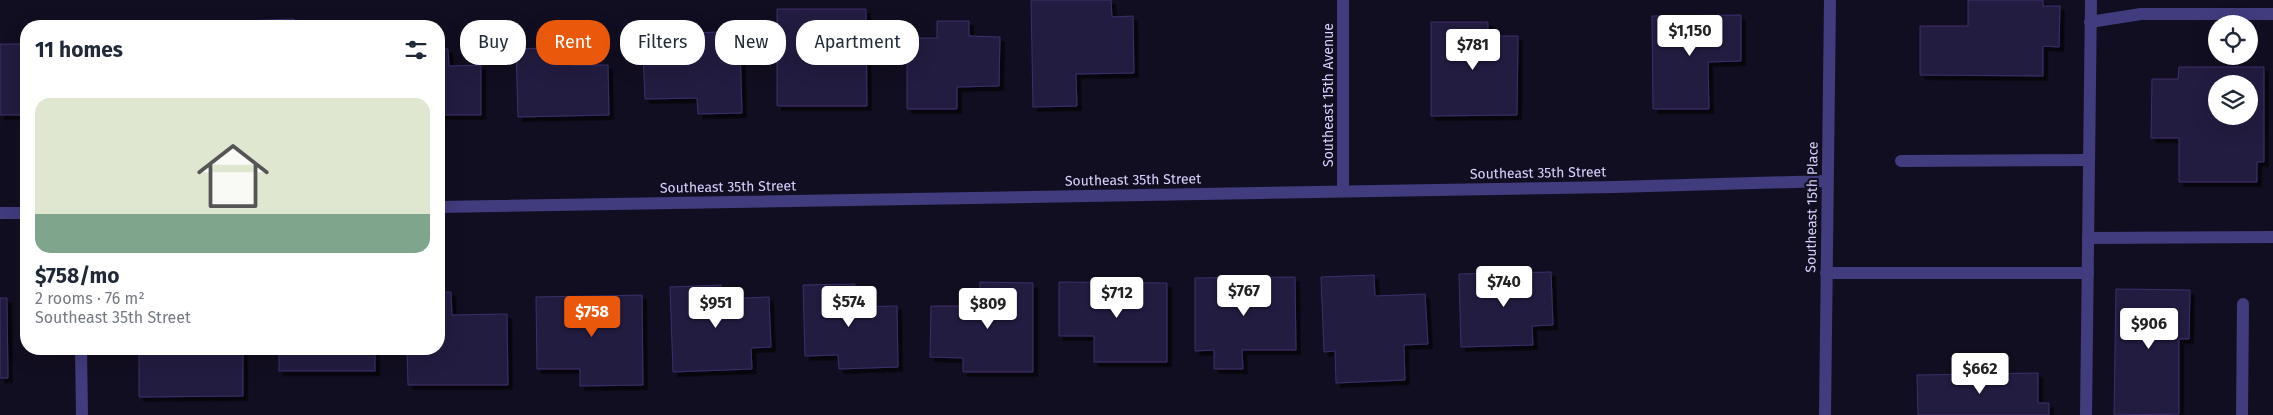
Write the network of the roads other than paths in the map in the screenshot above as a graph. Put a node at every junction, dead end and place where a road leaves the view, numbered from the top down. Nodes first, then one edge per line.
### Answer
1 (1343, 0) edge
2 (1830, 0) edge
3 (2090, 0) edge
4 (2273, 14) edge
5 (2090, 22) junction
6 (2089, 160) junction
7 (1901, 161) dead end
8 (1827, 181) junction
9 (1343, 190) junction
10 (445, 207) edge
11 (0, 213) edge
12 (20, 213) edge
13 (2273, 237) edge
14 (2088, 238) junction
15 (1826, 273) junction
16 (2088, 273) junction
17 (2243, 304) dead end
18 (81, 355) edge
19 (82, 415) edge
20 (1825, 415) edge
21 (2086, 415) edge
22 (2242, 415) edge

1 - 9 street, Southeast 15th Avenue
2 - 8 street, Southeast 15th Place
3 - 5 street
4 - 5 street
5 - 6 street
6 - 7 street
6 - 14 street
8 - 9 street, Southeast 35th Street
8 - 15 street, Southeast 15th Place
9 - 10 street, Southeast 35th Street
11 - 12 street
13 - 14 street
14 - 16 street
15 - 16 street
15 - 20 street, Southeast 15th Place
16 - 21 street
17 - 22 street
18 - 19 street

